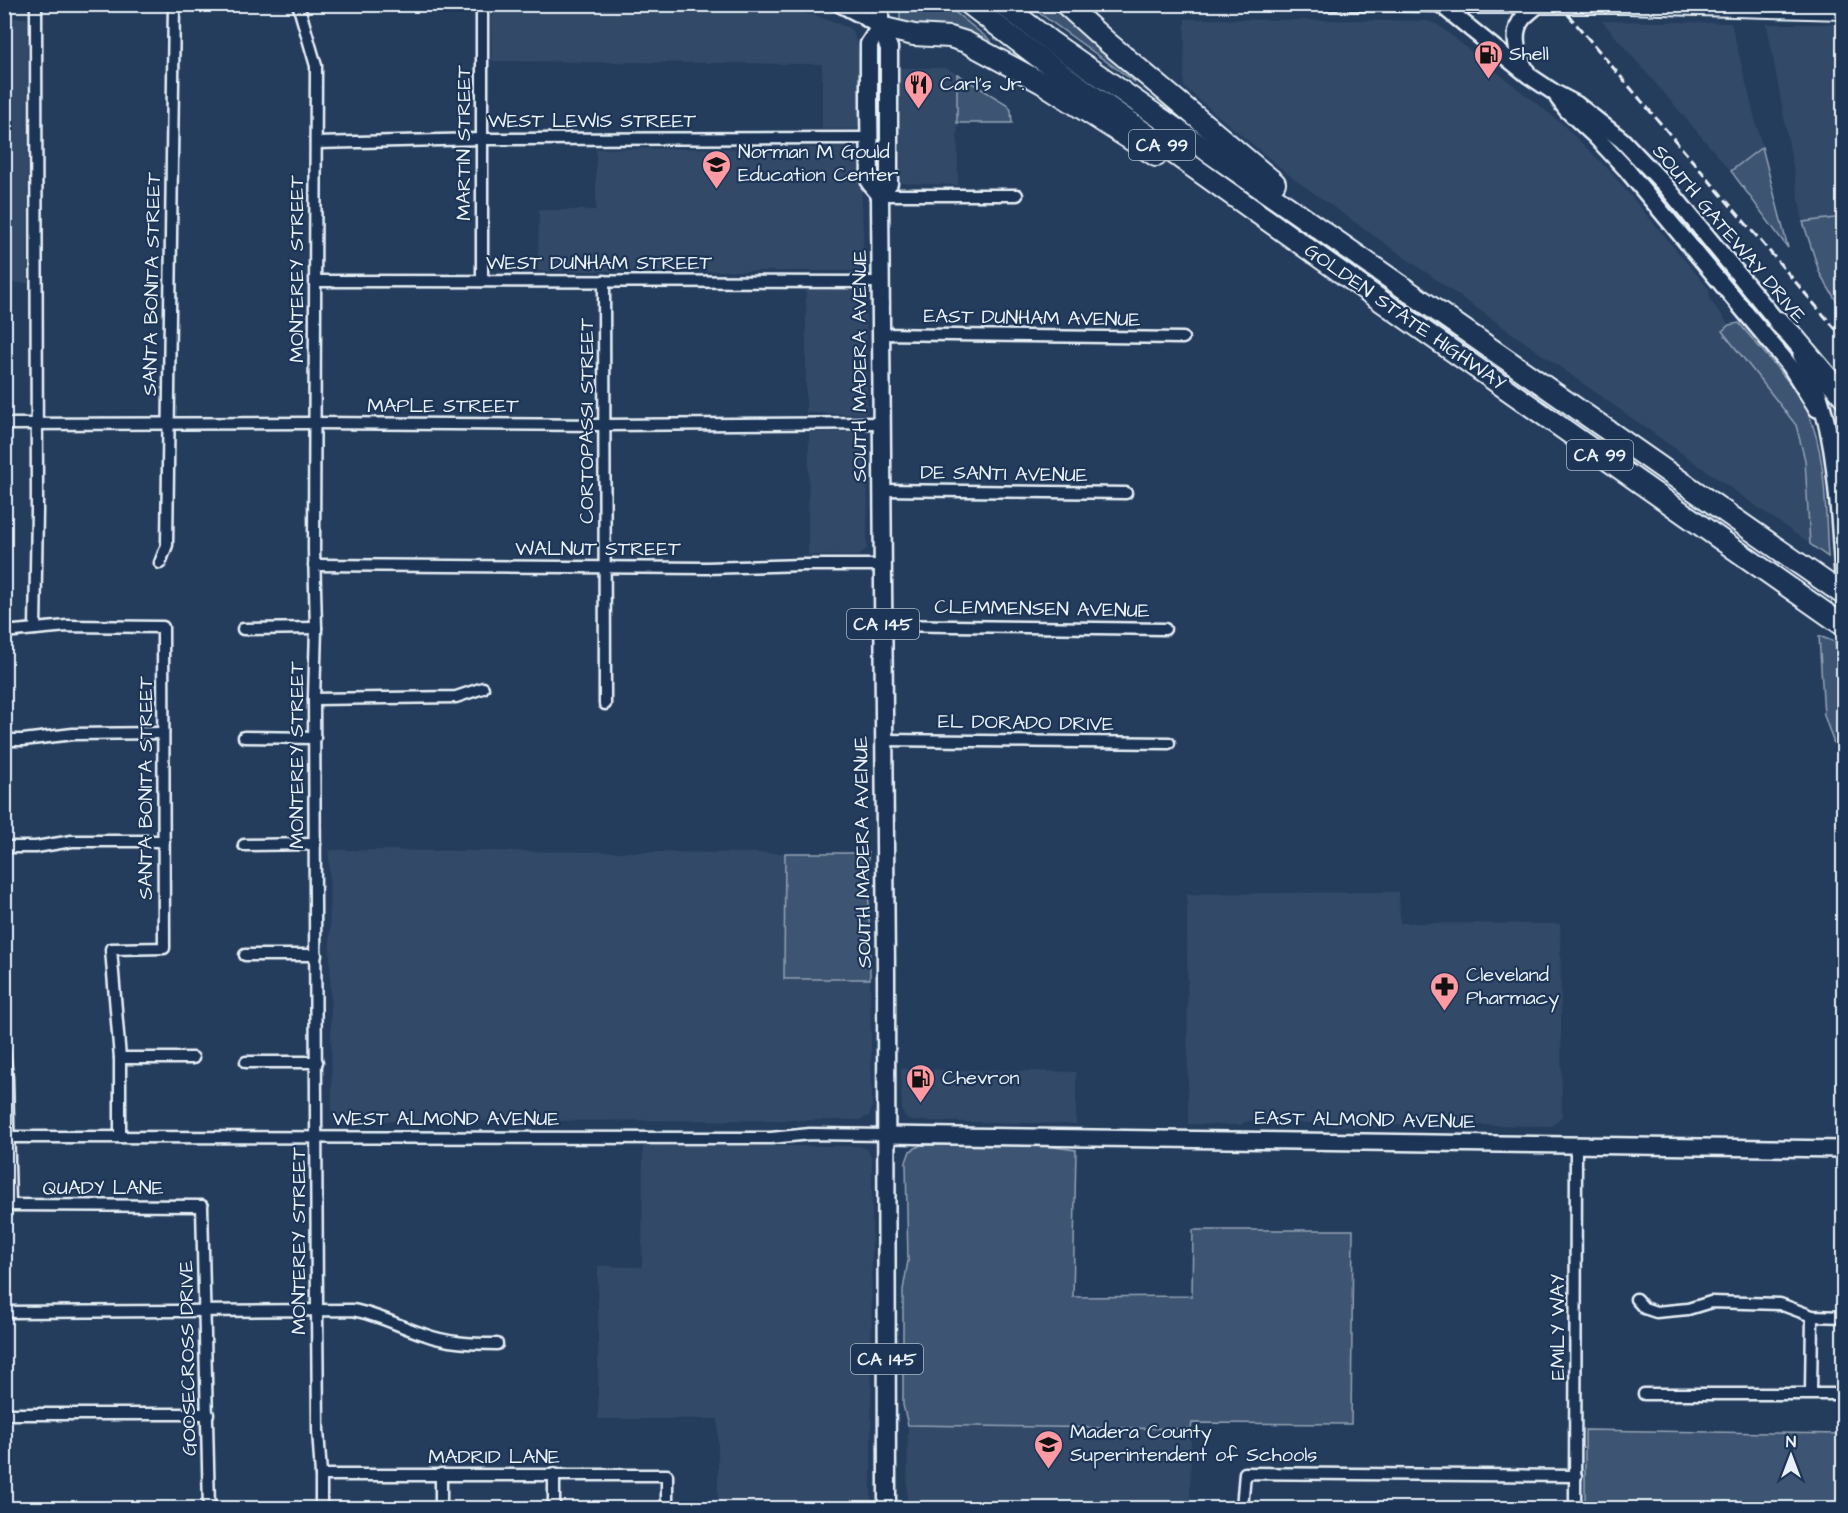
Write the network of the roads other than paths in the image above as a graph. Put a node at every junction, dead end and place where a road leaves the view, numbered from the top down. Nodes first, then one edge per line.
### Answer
1 (36, 4) edge
2 (174, 4) edge
3 (298, 4) edge
4 (482, 4) edge
5 (841, 4) edge
6 (880, 4) edge
7 (969, 4) edge
8 (1002, 4) edge
9 (1065, 4) edge
10 (1270, 4) edge
11 (1441, 5) edge
12 (1538, 5) edge
13 (1627, 5) edge
14 (1844, 12) edge
15 (880, 27) junction
16 (1528, 75) junction
17 (1555, 93) junction
18 (869, 138) junction
19 (482, 139) junction
20 (316, 143) junction
21 (880, 195) junction
22 (1017, 195) dead end
23 (1373, 266) junction
24 (316, 281) junction
25 (482, 281) junction
26 (604, 281) junction
27 (881, 282) junction
28 (1357, 284) junction
29 (1749, 286) junction
30 (1733, 299) junction
31 (1779, 322) junction
32 (881, 334) junction
33 (1183, 338) dead end
34 (1844, 397) edge
35 (168, 423) junction
36 (314, 423) junction
37 (882, 423) junction
38 (4, 424) edge
39 (37, 424) junction
40 (605, 425) junction
41 (1828, 433) junction
42 (882, 490) junction
43 (1126, 493) dead end
44 (160, 563) dead end
45 (314, 565) junction
46 (883, 565) junction
47 (606, 568) junction
48 (1844, 588) edge
49 (1844, 595) edge
50 (883, 625) junction
51 (1844, 626) edge
52 (316, 628) junction
53 (35, 629) junction
54 (243, 629) dead end
55 (1165, 629) dead end
56 (4, 632) edge
57 (483, 688) dead end
58 (314, 699) junction
59 (605, 704) dead end
60 (163, 733) junction
61 (244, 737) dead end
62 (315, 738) junction
63 (4, 740) edge
64 (883, 740) junction
65 (1169, 743) dead end
66 (164, 841) junction
67 (315, 844) junction
68 (244, 845) dead end
69 (4, 847) edge
70 (245, 955) dead end
71 (316, 955) junction
72 (4, 1051) edge
73 (120, 1058) junction
74 (194, 1058) dead end
75 (246, 1062) dead end
76 (317, 1062) junction
77 (886, 1135) junction
78 (6, 1137) edge
79 (120, 1137) junction
80 (317, 1137) junction
81 (1576, 1145) junction
82 (1844, 1149) edge
83 (7, 1206) edge
84 (202, 1206) joint
85 (1636, 1299) dead end
86 (316, 1310) junction
87 (4, 1312) edge
88 (204, 1312) junction
89 (1812, 1316) junction
90 (1844, 1317) edge
91 (496, 1344) dead end
92 (1811, 1392) junction
93 (1844, 1394) edge
94 (1644, 1395) dead end
95 (4, 1414) edge
96 (208, 1414) junction
97 (441, 1474) junction
98 (554, 1474) junction
99 (321, 1475) junction
100 (1576, 1476) junction
101 (209, 1509) edge
102 (321, 1509) edge
103 (441, 1509) edge
104 (554, 1509) edge
105 (667, 1509) edge
106 (887, 1509) edge
107 (1242, 1509) edge
108 (1575, 1509) edge

1 - 39 street
2 - 35 street, SANTA BONITA STREET
3 - 20 street, MONTEREY STREET
4 - 19 street, MARTIN STREET
5 - 15 main road
6 - 15 main road, SOUTH MADERA AVENUE / CA 145
7 - 28 highway, GOLDEN STATE HIGHWAY / CA 99
8 - 23 highway, GOLDEN STATE HIGHWAY / CA 99
9 - 23 highway
10 - 11 street
11 - 12 street
11 - 16 main road, SOUTH GATEWAY DRIVE
12 - 13 street
12 - 16 main road
13 - 14 street
15 - 18 main road, SOUTH MADERA AVENUE / CA 145
15 - 21 main road, SOUTH MADERA AVENUE / CA 145
15 - 28 highway
16 - 17 main road, SOUTH GATEWAY DRIVE
17 - 29 main road, SOUTH GATEWAY DRIVE
17 - 30 main road, SOUTH GATEWAY DRIVE
18 - 19 street, WEST LEWIS STREET
18 - 21 main road, SOUTH MADERA AVENUE / CA 145
19 - 20 street, WEST LEWIS STREET
19 - 25 street, MARTIN STREET
20 - 24 street, MONTEREY STREET
21 - 22 street
21 - 27 main road, SOUTH MADERA AVENUE / CA 145
23 - 49 highway, GOLDEN STATE HIGHWAY / CA 99
24 - 25 street, WEST DUNHAM STREET
24 - 36 street, MONTEREY STREET
25 - 26 street, WEST DUNHAM STREET
26 - 27 street, WEST DUNHAM STREET
26 - 40 street, CORTOPASSI STREET
27 - 32 main road, SOUTH MADERA AVENUE / CA 145
28 - 51 highway, GOLDEN STATE HIGHWAY / CA 99
29 - 30 main road
29 - 31 main road, SOUTH GATEWAY DRIVE
30 - 41 main road, SOUTH GATEWAY DRIVE
31 - 34 highway
31 - 41 main road, SOUTH GATEWAY DRIVE
32 - 33 street, EAST DUNHAM AVENUE
32 - 37 main road, SOUTH MADERA AVENUE / CA 145
35 - 36 street, MAPLE STREET
35 - 39 street, MAPLE STREET
35 - 44 street, SANTA BONITA STREET
36 - 40 street, MAPLE STREET
36 - 45 street, MONTEREY STREET
37 - 40 street, MAPLE STREET
37 - 42 main road, SOUTH MADERA AVENUE / CA 145
38 - 39 street, MAPLE STREET
39 - 53 street
40 - 47 street, CORTOPASSI STREET
41 - 48 main road, SOUTH GATEWAY DRIVE
42 - 43 street, DE SANTI AVENUE
42 - 46 main road, SOUTH MADERA AVENUE / CA 145
45 - 47 street, WALNUT STREET
45 - 52 street, MONTEREY STREET
46 - 47 street, WALNUT STREET
46 - 50 main road, SOUTH MADERA AVENUE / CA 145
47 - 59 street, CORTOPASSI STREET
50 - 55 street, CLEMMENSEN AVENUE
50 - 64 main road, SOUTH MADERA AVENUE / CA 145
52 - 54 street
52 - 58 street, MONTEREY STREET
53 - 56 street
53 - 60 street, SANTA BONITA STREET
57 - 58 street
58 - 62 street, MONTEREY STREET
60 - 63 street
60 - 66 street, SANTA BONITA STREET
61 - 62 street
62 - 67 street, MONTEREY STREET
64 - 65 street, EL DORADO DRIVE
64 - 77 main road, SOUTH MADERA AVENUE / CA 145
66 - 69 street
66 - 73 street, SANTA BONITA STREET
67 - 68 street
67 - 71 street, MONTEREY STREET
70 - 71 street
71 - 76 street, MONTEREY STREET
72 - 78 street
73 - 74 street
73 - 79 street
75 - 76 street
76 - 80 street, MONTEREY STREET
77 - 80 street, WEST ALMOND AVENUE
77 - 81 main road, EAST ALMOND AVENUE
77 - 106 main road, SOUTH MADERA AVENUE / CA 145
78 - 79 street, WEST ALMOND AVENUE
78 - 83 street
79 - 80 street, WEST ALMOND AVENUE
80 - 86 street, MONTEREY STREET
81 - 82 main road, EAST ALMOND AVENUE
81 - 100 street, EMILY WAY
83 - 84 street, QUADY LANE
84 - 88 street, GOOSECROSS DRIVE
85 - 89 street
86 - 88 street
86 - 91 street
86 - 99 street, MONTEREY STREET
87 - 88 street
88 - 96 street, GOOSECROSS DRIVE
89 - 90 street
89 - 92 street
92 - 93 street
92 - 94 street
95 - 96 street
96 - 101 street, GOOSECROSS DRIVE
97 - 98 street, MADRID LANE
97 - 99 street, MADRID LANE
97 - 103 street
98 - 104 street
98 - 105 street, MADRID LANE
99 - 102 street, MONTEREY STREET
100 - 107 street
100 - 108 street, EMILY WAY

